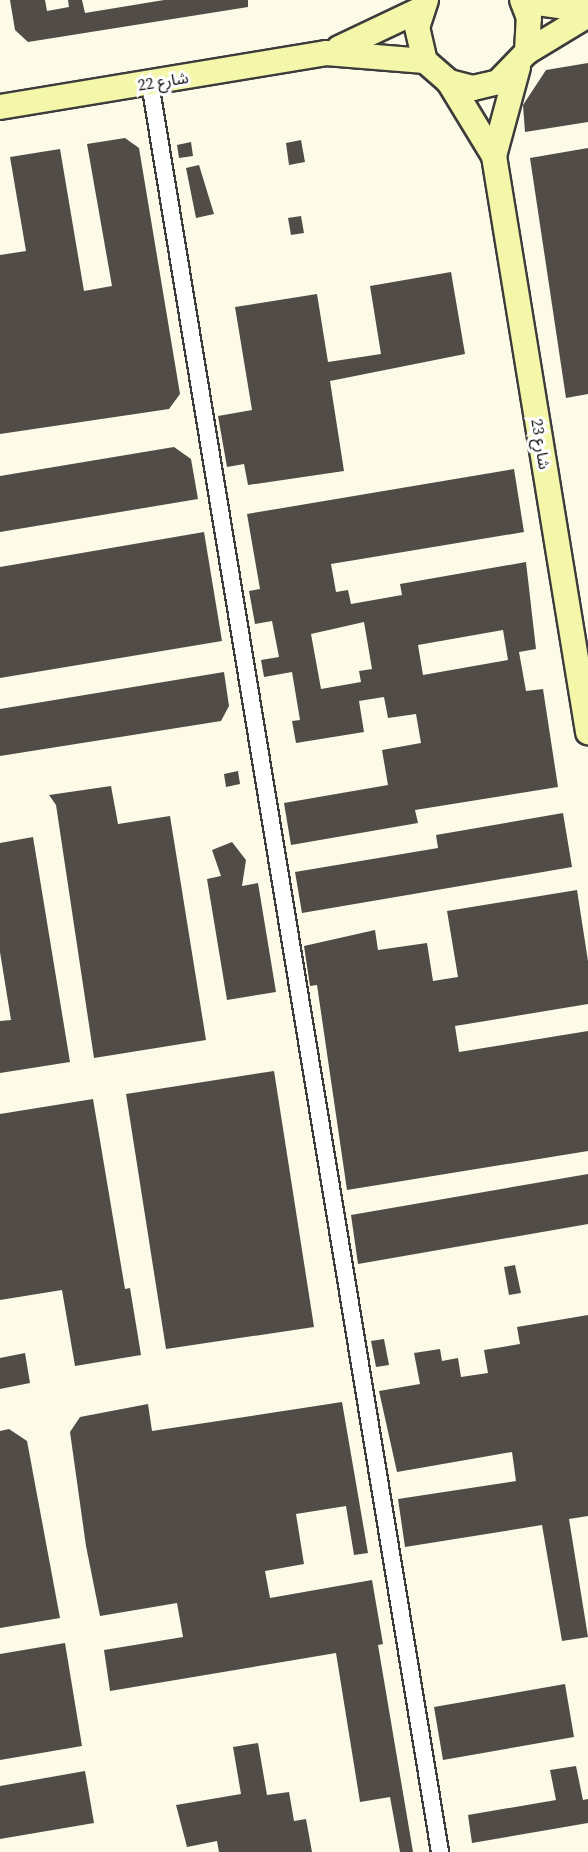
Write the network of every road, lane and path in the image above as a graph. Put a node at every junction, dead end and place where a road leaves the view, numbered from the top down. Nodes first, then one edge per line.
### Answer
1 (522, 1) edge
2 (423, 5) edge
3 (588, 10) edge
4 (588, 15) edge
5 (326, 53) junction
6 (522, 60) junction
7 (425, 61) junction
8 (449, 82) junction
9 (150, 83) junction
10 (0, 107) edge
11 (494, 156) junction
12 (588, 732) edge
13 (440, 1852) edge

1 - 3 street
1 - 6 street, شارع 23
2 - 5 street, شارع 22
2 - 7 street
4 - 6 street
5 - 7 street, شارع 22
5 - 9 street, شارع 22
6 - 8 street
6 - 11 street, شارع 23
7 - 8 street, شارع 23
8 - 11 street, شارع 23
9 - 10 street, شارع 22
9 - 13 street
11 - 12 street, شارع 23

